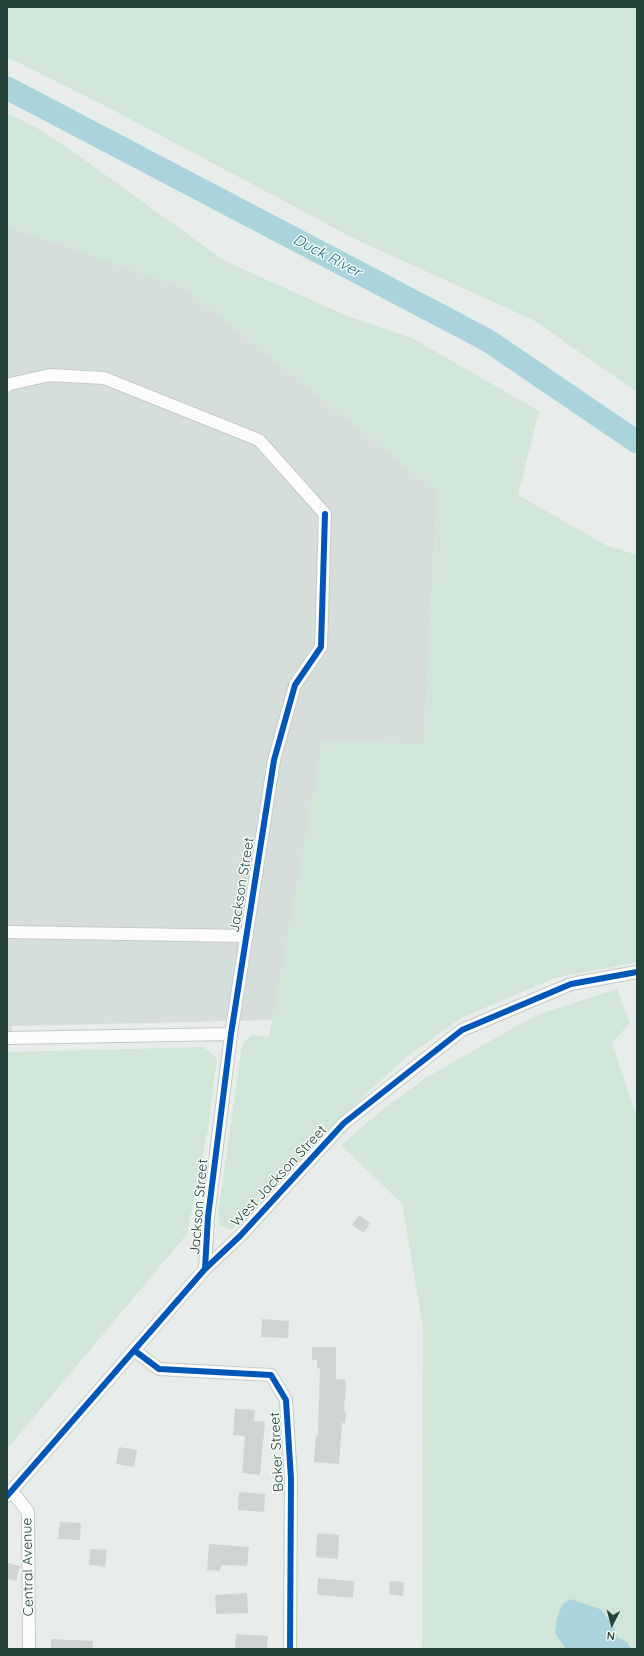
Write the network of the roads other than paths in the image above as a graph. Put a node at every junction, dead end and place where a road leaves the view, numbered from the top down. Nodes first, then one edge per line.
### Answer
1 (7, 386) edge
2 (7, 932) edge
3 (247, 936) junction
4 (637, 972) edge
5 (232, 1034) junction
6 (7, 1038) edge
7 (205, 1269) junction
8 (135, 1351) junction
9 (9, 1493) edge
10 (30, 1649) edge
11 (290, 1649) edge

1 - 3 street, Jackson Street
2 - 3 street
3 - 5 street, Jackson Street
4 - 7 street, West Jackson Street
5 - 6 street
5 - 7 street, Jackson Street
7 - 8 street, West Jackson Street
8 - 9 street, West Jackson Street
8 - 11 street, Baker Street
9 - 10 street, Central Avenue

